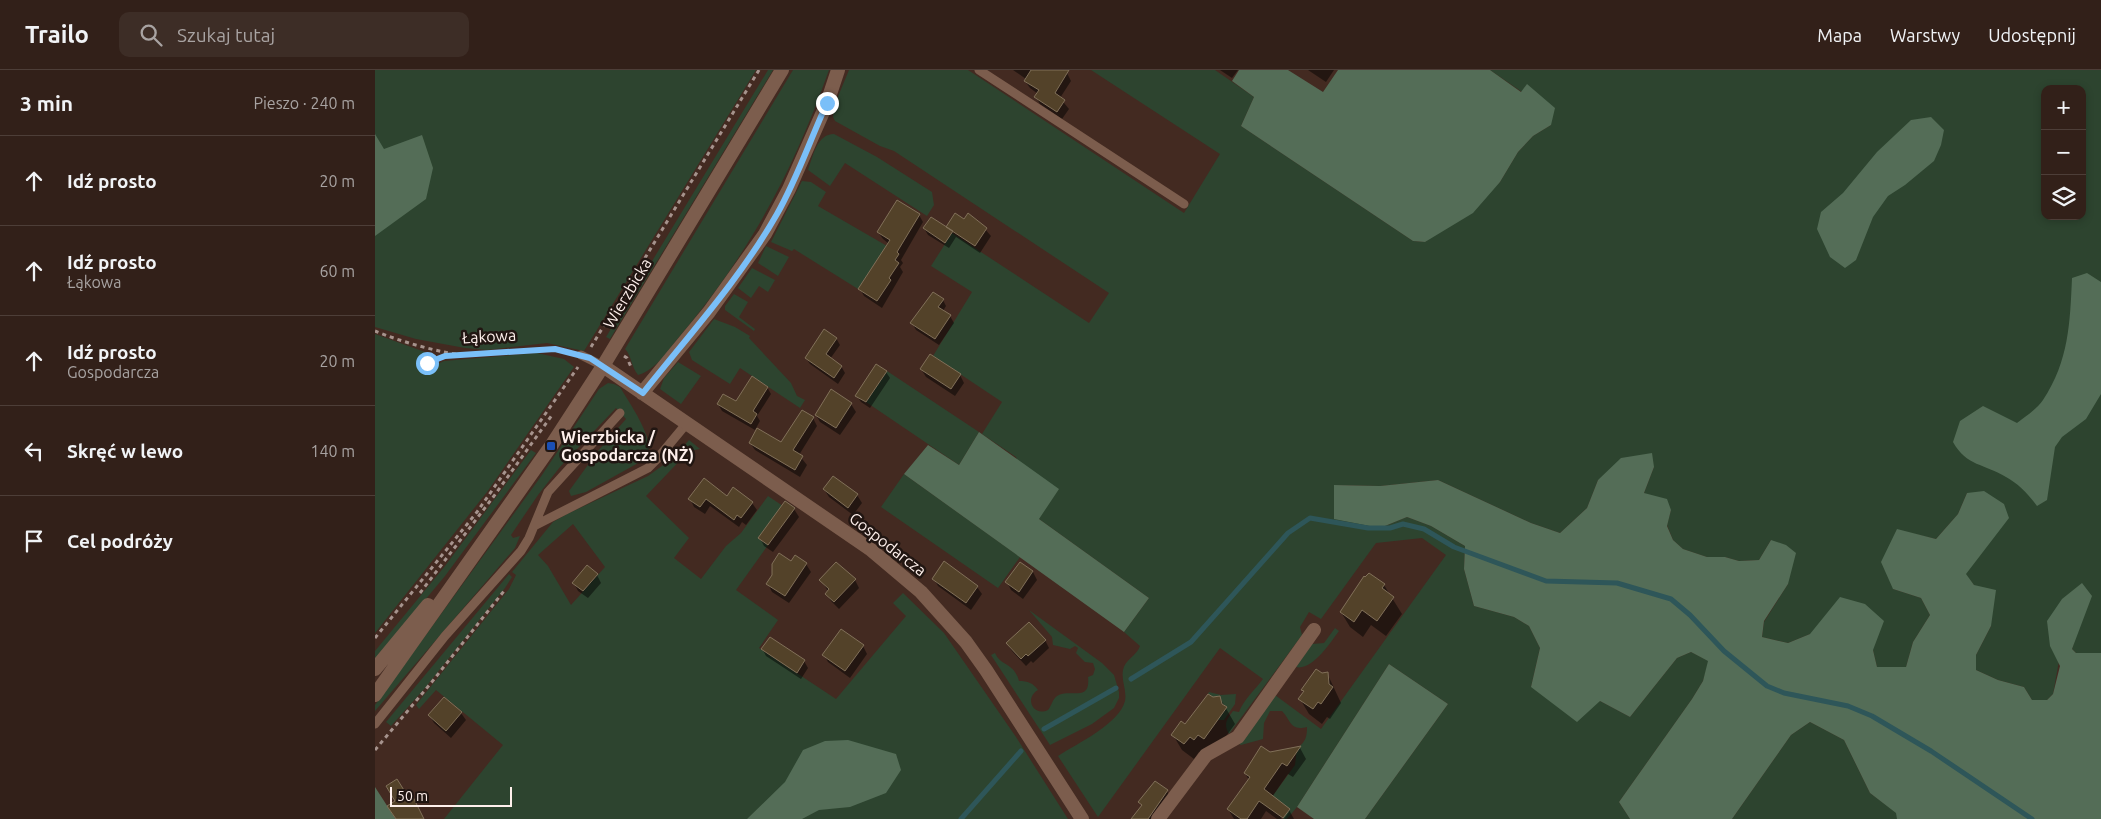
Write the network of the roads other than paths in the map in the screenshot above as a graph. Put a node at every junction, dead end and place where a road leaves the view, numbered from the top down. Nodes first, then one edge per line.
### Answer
1 (781, 70) edge
2 (837, 70) edge
3 (979, 70) edge
4 (1184, 204) dead end
5 (581, 355) road end
6 (603, 366) junction
7 (643, 393) junction
8 (620, 413) dead end
9 (687, 423) junction
10 (534, 526) junction
11 (493, 528) junction
12 (1314, 630) dead end
13 (375, 669) edge
14 (375, 695) edge
15 (375, 724) edge
16 (1082, 819) edge
17 (1158, 819) edge

1 - 6 street, Wierzbicka
2 - 7 street
3 - 4 lane
5 - 6 lane
6 - 7 street, Gospodarcza
6 - 11 street, Wierzbicka
7 - 9 street, Gospodarcza
8 - 10 lane
9 - 10 lane
9 - 16 street, Gospodarcza
10 - 15 lane
11 - 13 street, Wierzbicka
11 - 14 street, Wierzbicka
12 - 17 street

